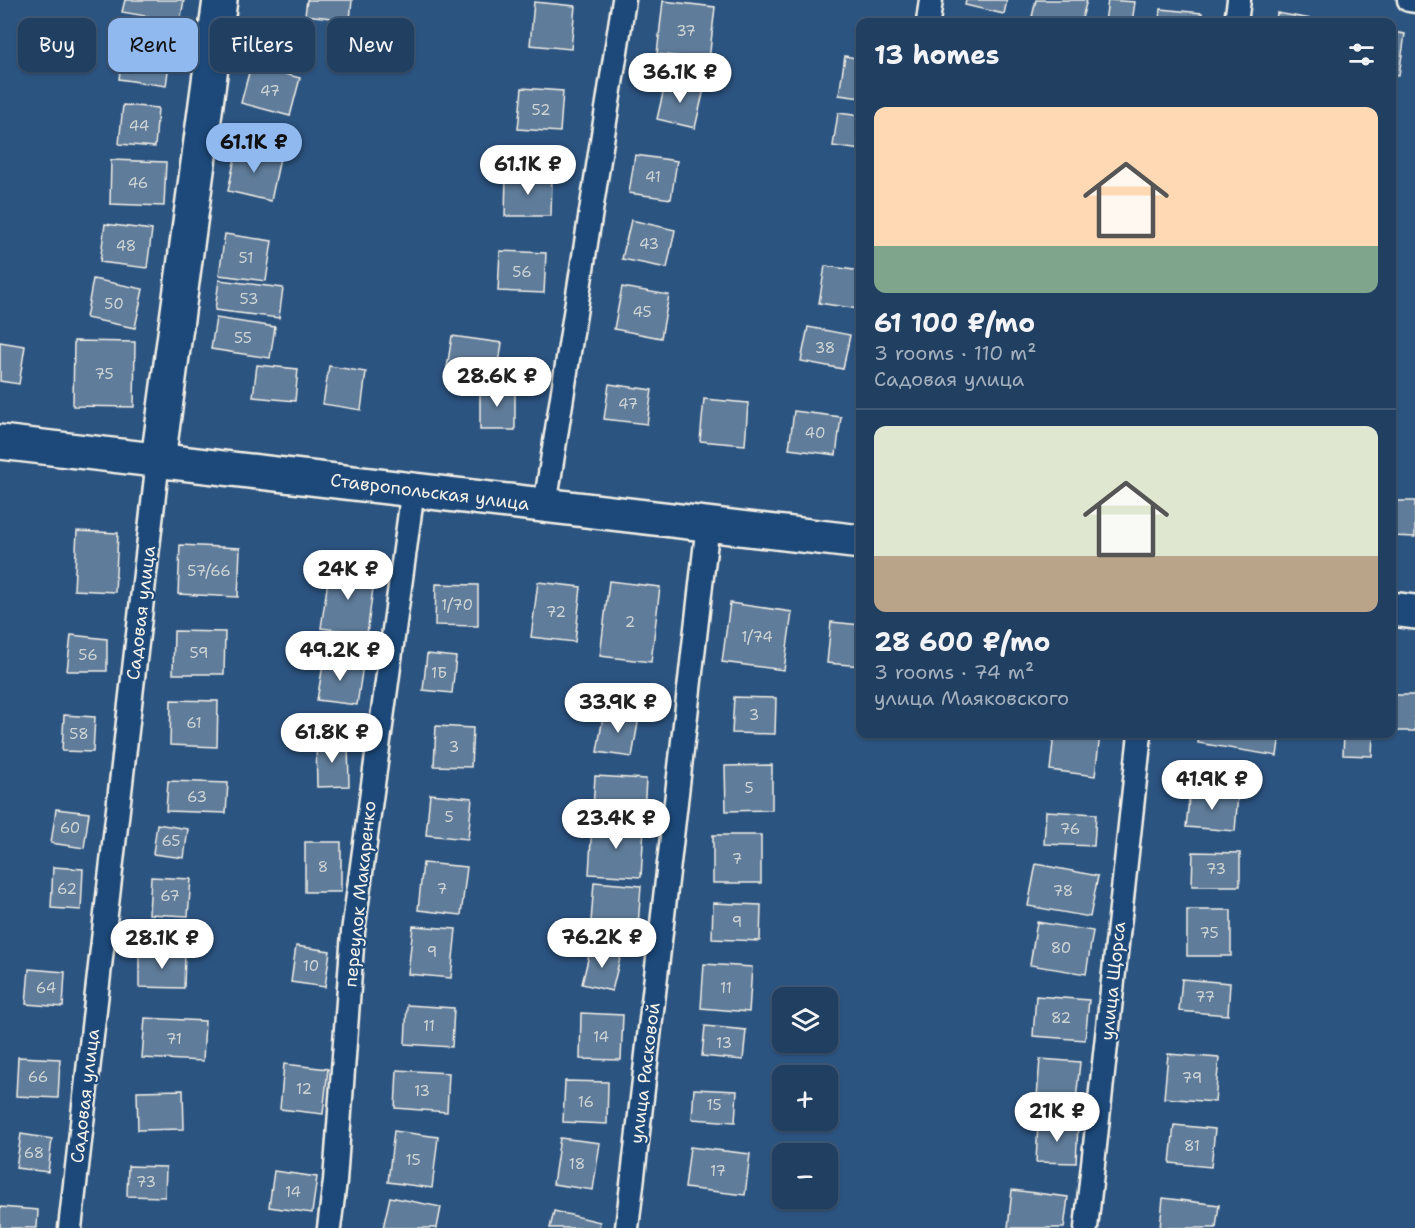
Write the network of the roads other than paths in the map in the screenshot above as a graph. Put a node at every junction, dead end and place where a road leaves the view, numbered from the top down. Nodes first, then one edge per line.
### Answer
1 (219, 0) edge
2 (624, 0) edge
3 (931, 0) edge
4 (1239, 0) edge
5 (1409, 0) edge
6 (1415, 1) edge
7 (929, 18) edge
8 (1237, 18) edge
9 (0, 442) edge
10 (158, 460) junction
11 (413, 490) junction
12 (545, 506) junction
13 (708, 524) junction
14 (856, 536) edge
15 (1396, 610) edge
16 (1415, 612) edge
17 (1140, 738) edge
18 (70, 1228) edge
19 (329, 1228) edge
20 (627, 1228) edge
21 (1086, 1228) edge

1 - 10 main road, Садовая улица
2 - 12 street
3 - 7 street
4 - 8 street
5 - 6 street
9 - 10 main road, Ставропольская улица
10 - 11 main road, Ставропольская улица
10 - 18 street, Садовая улица
11 - 12 main road, Ставропольская улица
11 - 19 street, переулок Макаренко
12 - 13 main road, Ставропольская улица
13 - 14 main road, Ставропольская улица
13 - 20 street, улица Расковой
15 - 16 main road
17 - 21 street, улица Щорса

